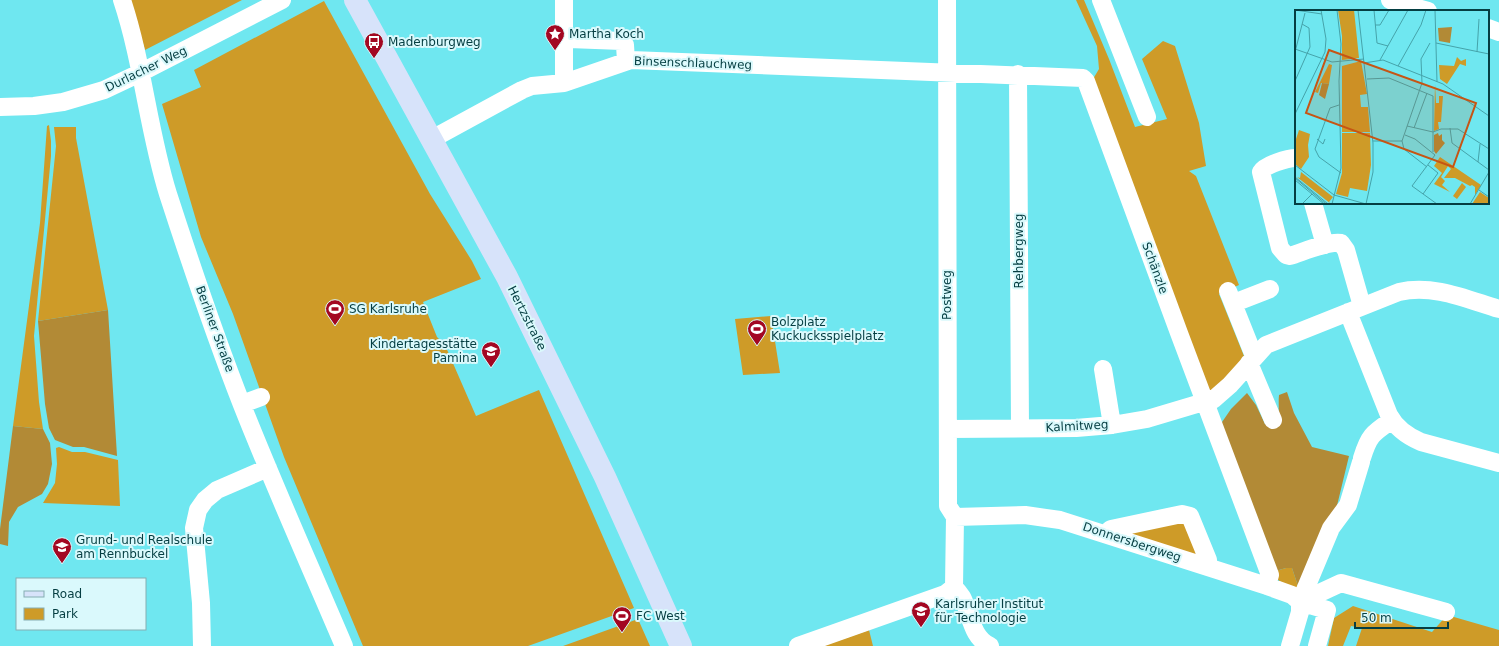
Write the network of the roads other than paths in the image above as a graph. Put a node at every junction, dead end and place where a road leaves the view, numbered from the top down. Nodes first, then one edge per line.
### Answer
1 (122, 0) edge
2 (282, 0) edge
3 (564, 0) edge
4 (947, 0) edge
5 (1101, 0) edge
6 (1390, 0) edge
7 (362, 2) edge
8 (1425, 10) edge
9 (1489, 28) edge
10 (1499, 32) edge
11 (564, 43) junction
12 (626, 61) junction
13 (947, 72) junction
14 (140, 73) junction
15 (1018, 74) junction
16 (564, 83) junction
17 (0, 107) edge
18 (1147, 118) dead end
19 (432, 139) junction
20 (1295, 158) edge
21 (1313, 204) edge
22 (1325, 245) junction
23 (1270, 289) dead end
24 (1355, 309) junction
25 (1499, 309) edge
26 (1252, 359) junction
27 (1103, 369) dead end
28 (262, 397) dead end
29 (1205, 403) junction
30 (242, 404) junction
31 (1273, 420) dead end
32 (1392, 420) junction
33 (1112, 425) junction
34 (1020, 428) junction
35 (948, 429) junction
36 (1499, 464) edge
37 (268, 468) junction
38 (955, 517) junction
39 (1105, 534) junction
40 (1207, 566) junction
41 (1267, 586) junction
42 (954, 587) junction
43 (1300, 602) junction
44 (1446, 612) dead end
45 (202, 646) edge
46 (344, 646) edge
47 (680, 646) edge
48 (798, 646) edge
49 (990, 646) edge
50 (1290, 646) edge
51 (1317, 646) edge

1 - 14 street, Berliner Straße
2 - 14 street, Durlacher Weg
3 - 11 street
4 - 13 street, Postweg
5 - 18 street
6 - 8 street
7 - 19 main road, Hertzstraße
9 - 10 street
11 - 12 street
11 - 16 street
12 - 13 street, Binsenschlauchweg
12 - 16 street, Binsenschlauchweg
13 - 15 street, Schänzle
13 - 35 street, Postweg
14 - 17 street, Durlacher Weg
14 - 30 street, Berliner Straße
15 - 29 street, Schänzle
15 - 34 street, Rehbergweg
16 - 19 street, Binsenschlauchweg
19 - 47 main road, Hertzstraße
20 - 22 street
21 - 22 street
22 - 24 street
23 - 26 street
24 - 25 street
24 - 26 street
24 - 32 street
26 - 29 street
26 - 31 street
27 - 33 street
28 - 30 street
29 - 33 street, Kalmitweg
29 - 41 street, Schänzle
30 - 37 street, Berliner Straße
32 - 36 street
32 - 43 street
33 - 34 street, Kalmitweg
34 - 35 street, Kalmitweg
35 - 38 street, Postweg
37 - 45 street
37 - 46 street, Berliner Straße
38 - 39 street, Donnersbergweg
38 - 42 street, Postweg
39 - 40 street, Donnersbergweg
39 - 40 street
40 - 41 street, Donnersbergweg
41 - 43 street, Donnersbergweg
42 - 48 street
42 - 49 street
43 - 44 street
43 - 50 street
43 - 51 street, Donnersbergweg

